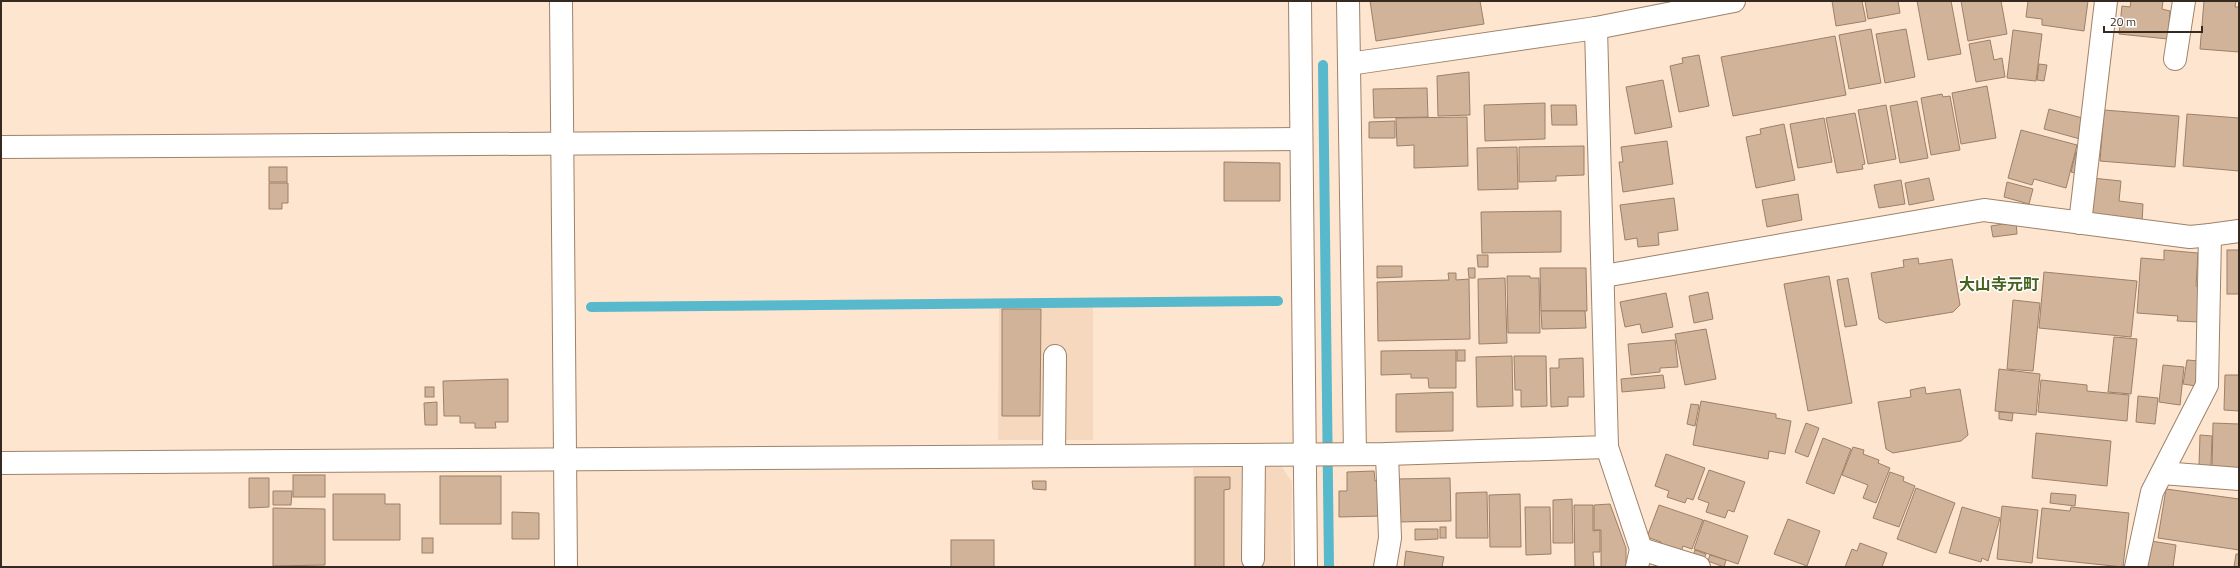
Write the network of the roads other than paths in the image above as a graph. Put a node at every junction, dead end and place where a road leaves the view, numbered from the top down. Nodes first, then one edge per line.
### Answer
1 (561, 1) edge
2 (1300, 1) edge
3 (1348, 1) edge
4 (1734, 1) edge
5 (2106, 1) edge
6 (2184, 1) edge
7 (1596, 28) junction
8 (2175, 59) dead end
9 (1349, 64) junction
10 (1301, 139) junction
11 (562, 143) junction
12 (1, 147) edge
13 (2080, 223) junction
14 (2239, 231) edge
15 (2210, 235) junction
16 (1604, 276) junction
17 (1055, 356) dead end
18 (1607, 447) junction
19 (1312, 454) junction
20 (1348, 454) junction
21 (1387, 454) junction
22 (1254, 455) junction
23 (1054, 456) junction
24 (565, 459) junction
25 (1, 463) edge
26 (2162, 473) junction
27 (2239, 479) edge
28 (1639, 558) edge
29 (1253, 559) dead end
30 (566, 567) edge
31 (1306, 567) edge
32 (1385, 567) edge
33 (1699, 567) edge
34 (2136, 567) edge

1 - 11 street
2 - 10 street
3 - 9 street
4 - 7 street
5 - 13 street
6 - 8 street
7 - 9 street
7 - 16 street
9 - 20 street
10 - 11 street
10 - 19 street
11 - 12 street
11 - 24 street
13 - 15 street
13 - 16 street
14 - 15 street
15 - 26 street
16 - 18 street
17 - 23 street
18 - 21 street
18 - 28 street
19 - 20 street
19 - 22 street
19 - 31 street
20 - 21 street
21 - 32 street
22 - 23 street
22 - 29 street
23 - 24 street
24 - 25 street
24 - 30 street
26 - 27 street
26 - 34 street
28 - 33 street

